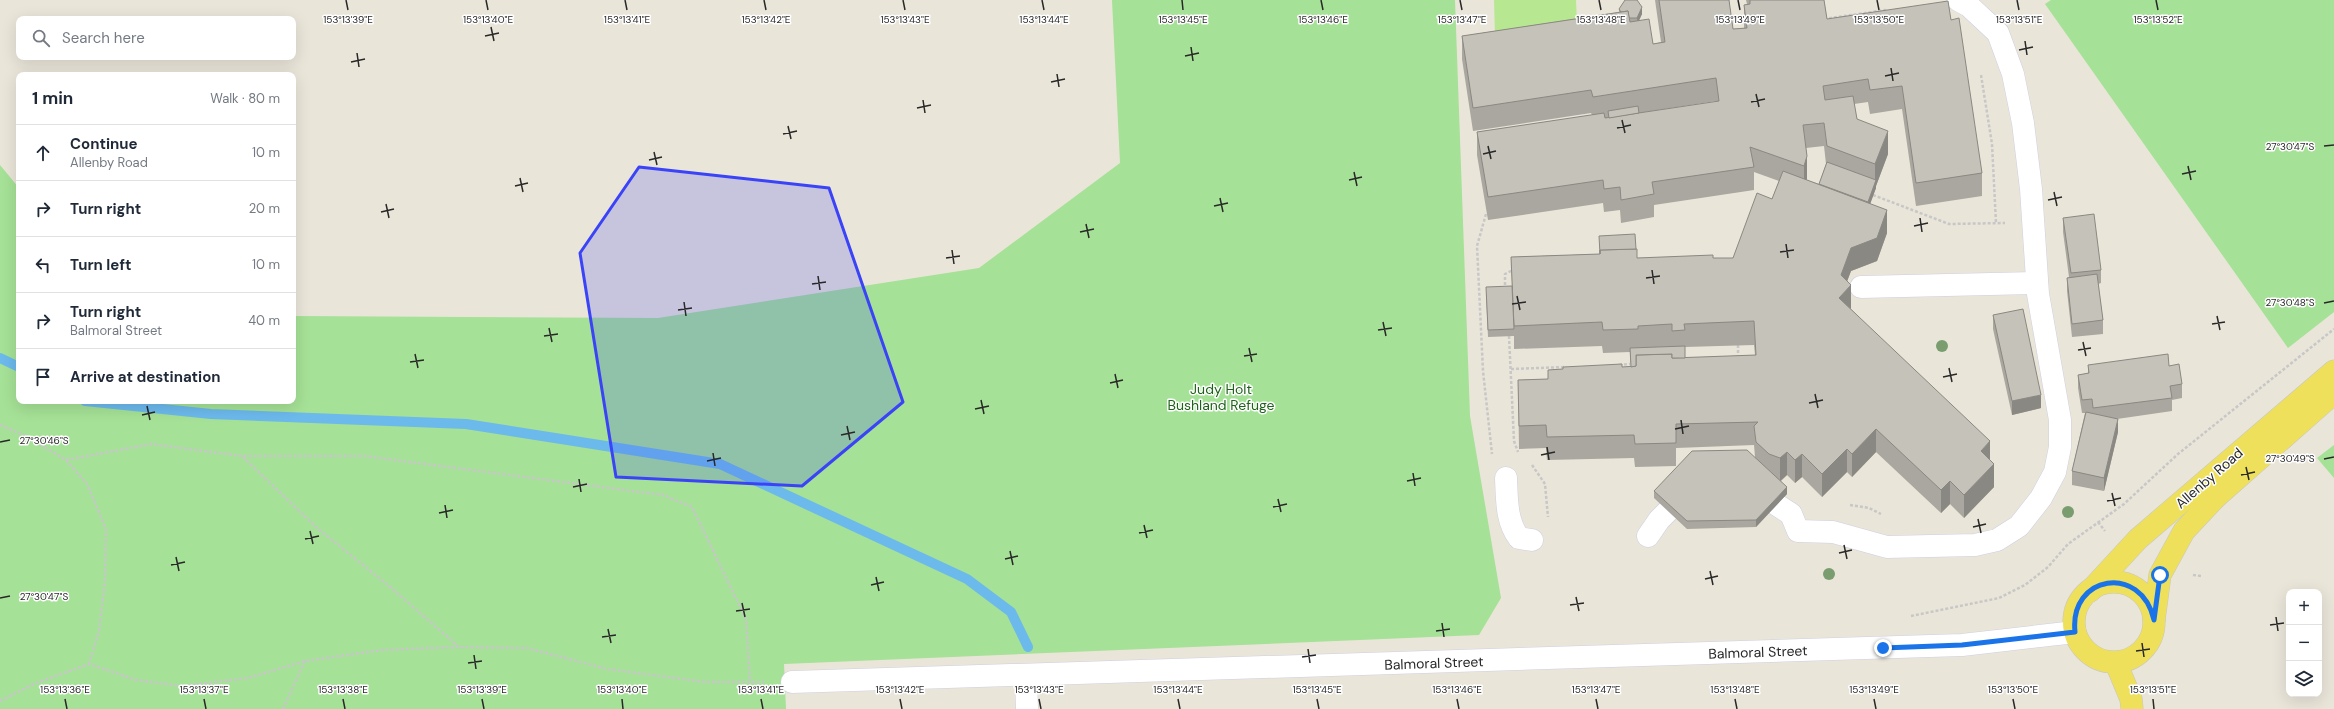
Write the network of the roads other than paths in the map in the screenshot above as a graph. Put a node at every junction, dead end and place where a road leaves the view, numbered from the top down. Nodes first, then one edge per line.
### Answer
1 (1958, 0) edge
2 (2038, 283) junction
3 (1861, 287) dead end
4 (2334, 371) edge
5 (2334, 393) edge
6 (1506, 478) road end
7 (1777, 505) edge
8 (1668, 511) edge
9 (1648, 536) dead end
10 (1532, 540) dead end
11 (2090, 591) junction
12 (2154, 620) junction
13 (2075, 632) junction
14 (2116, 663) junction
15 (1026, 676) junction
16 (792, 682) road end
17 (1027, 709) edge
18 (2132, 709) edge

1 - 2 street
2 - 3 street
2 - 7 street
4 - 11 main road, Allenby Road
5 - 12 main road, Allenby Road
6 - 10 street
8 - 9 street
11 - 12 main road
11 - 13 main road
12 - 14 main road
13 - 14 main road
13 - 15 street, Balmoral Street
14 - 18 main road
15 - 16 street, Balmoral Street
15 - 17 street

